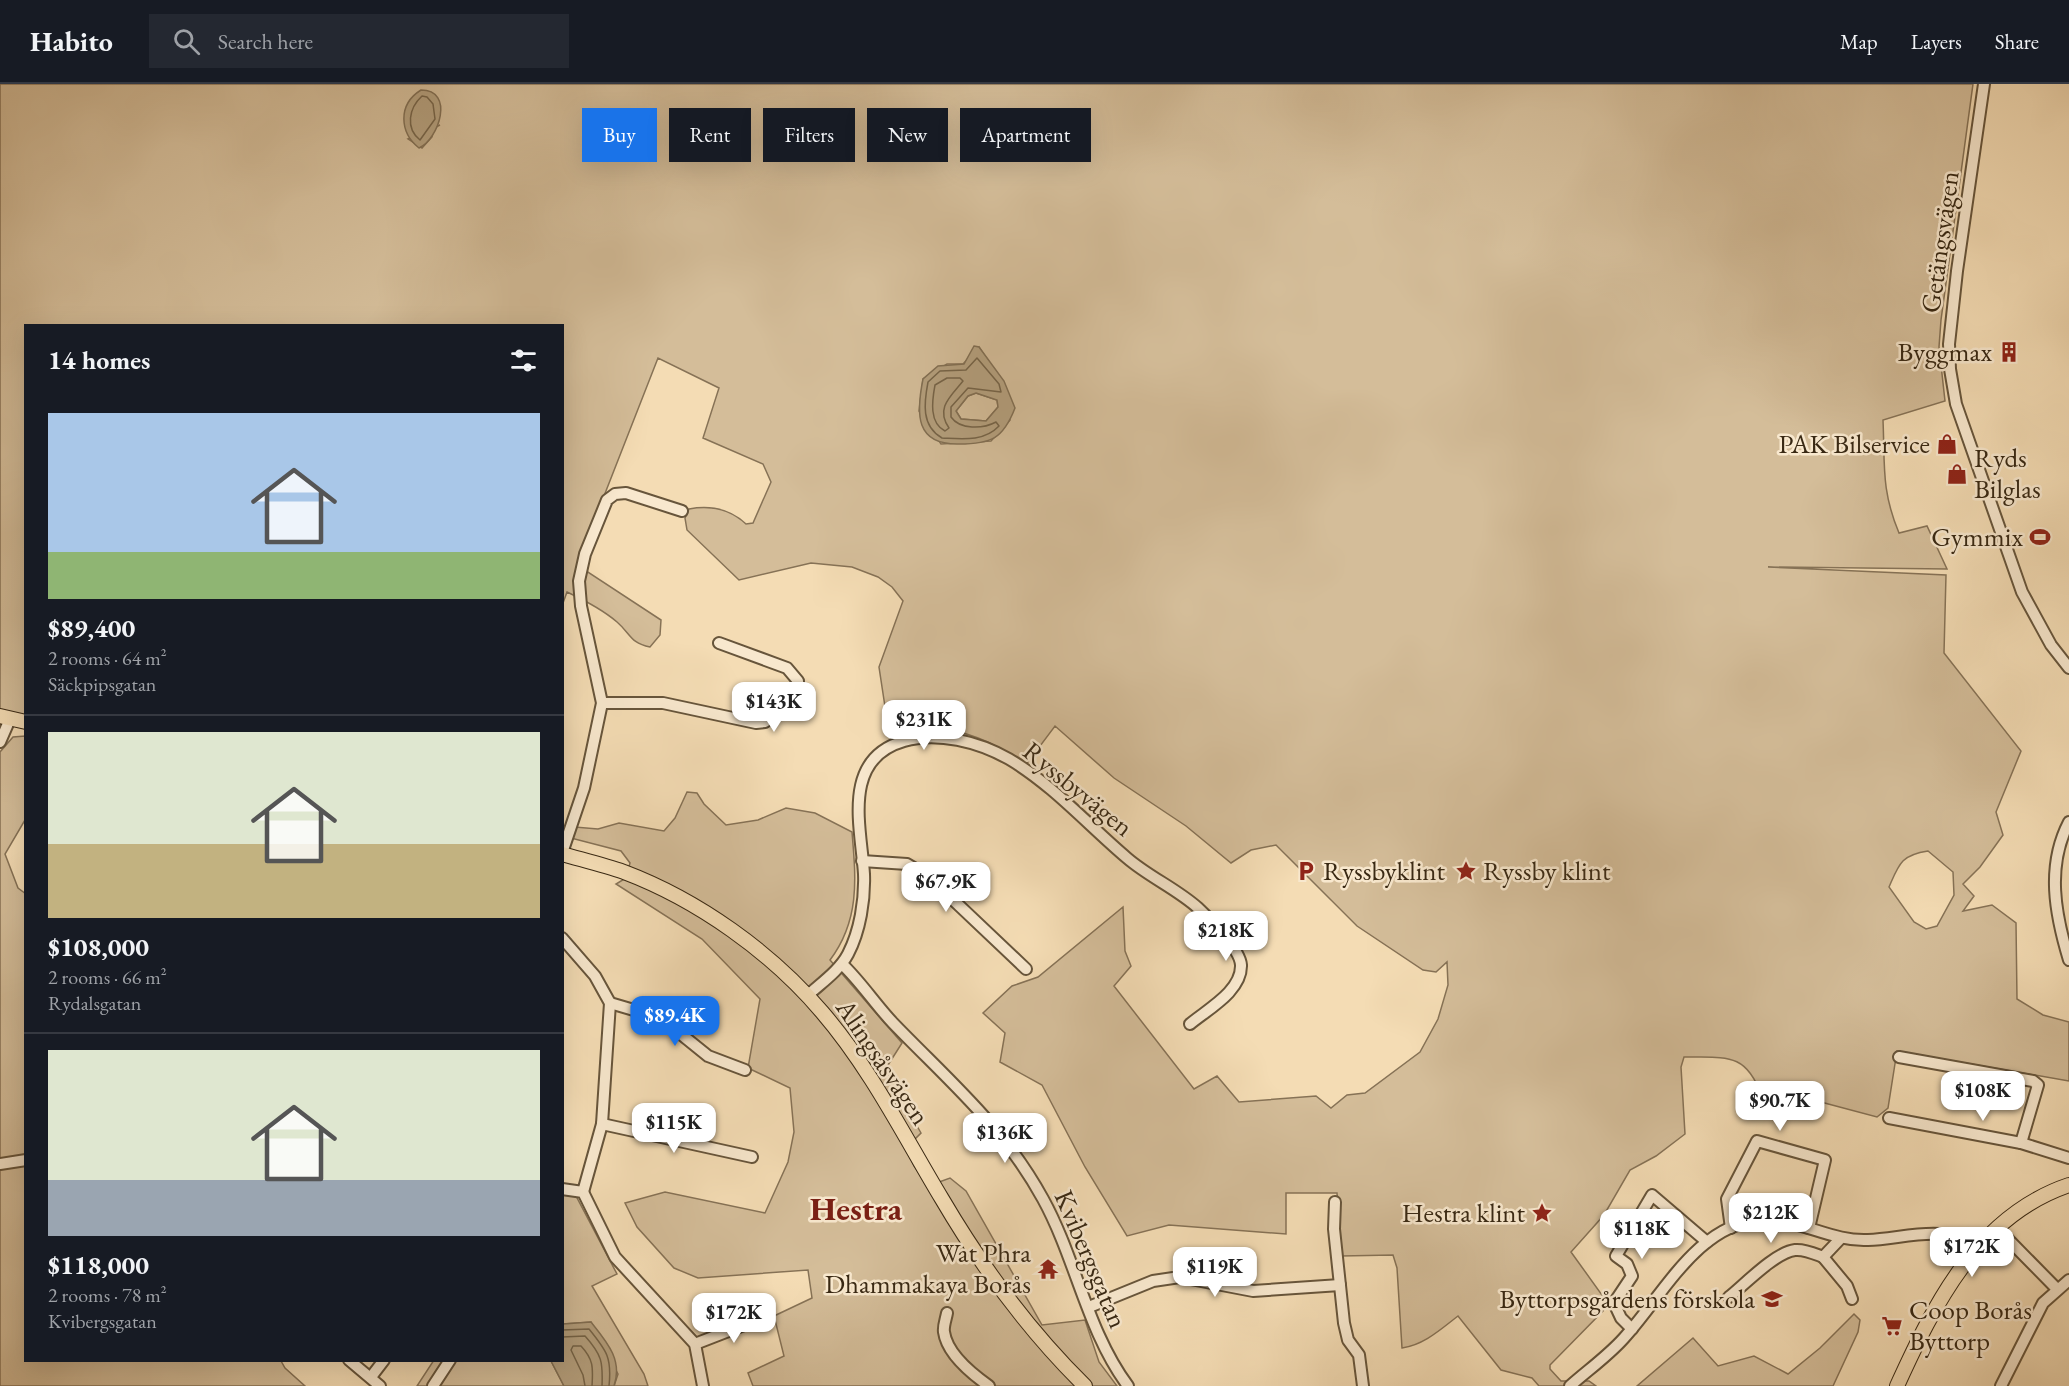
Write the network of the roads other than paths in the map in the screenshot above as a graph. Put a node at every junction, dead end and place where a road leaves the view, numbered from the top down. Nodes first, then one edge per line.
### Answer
1 (1984, 84) edge
2 (682, 511) dead end
3 (719, 643) dead end
4 (2069, 668) edge
5 (602, 703) junction
6 (5, 718) edge
7 (24, 722) edge
8 (0, 742) edge
9 (2069, 822) edge
10 (564, 848) edge
11 (564, 855) edge
12 (862, 861) junction
13 (564, 940) edge
14 (2069, 960) edge
15 (842, 964) junction
16 (1026, 969) dead end
17 (807, 996) junction
18 (610, 1003) junction
19 (1190, 1024) dead end
20 (1899, 1057) dead end
21 (745, 1070) dead end
22 (1888, 1119) dead end
23 (602, 1125) junction
24 (2021, 1143) junction
25 (752, 1157) dead end
26 (2069, 1158) edge
27 (24, 1160) edge
28 (0, 1164) edge
29 (2069, 1185) edge
30 (564, 1190) edge
31 (583, 1192) junction
32 (1335, 1202) dead end
33 (1731, 1228) junction
34 (1809, 1228) junction
35 (1998, 1229) junction
36 (1840, 1238) junction
37 (1707, 1242) junction
38 (1977, 1248) junction
39 (1823, 1257) junction
40 (2069, 1280) edge
41 (1340, 1285) junction
42 (2056, 1288) junction
43 (1729, 1297) dead end
44 (1852, 1299) dead end
45 (1089, 1307) junction
46 (946, 1313) dead end
47 (762, 1318) dead end
48 (1632, 1329) junction
49 (695, 1344) junction
50 (352, 1362) edge
51 (382, 1362) edge
52 (449, 1362) edge
53 (371, 1377) junction
54 (380, 1386) edge
55 (433, 1386) edge
56 (703, 1386) edge
57 (989, 1386) edge
58 (1085, 1386) edge
59 (1128, 1386) edge
60 (1363, 1386) edge
61 (1569, 1386) edge
62 (1897, 1386) edge
63 (2001, 1386) edge

1 - 4 street, Getängsvägen
2 - 5 street
3 - 5 street
5 - 10 street
6 - 7 main road
6 - 8 street
9 - 14 street
11 - 17 main road, Alingsåsvägen
12 - 15 street, Ryssbyvägen
12 - 16 street
12 - 19 street, Ryssbyvägen
13 - 18 street
15 - 17 street, Ryssbyvägen
15 - 45 street, Kvibergsgatan
17 - 58 main road, Alingsåsvägen
18 - 21 street
18 - 23 street
20 - 24 street
22 - 24 street
23 - 25 street
23 - 31 street
24 - 26 street
27 - 28 street
29 - 35 main road
30 - 31 street
31 - 49 street
32 - 41 street
33 - 34 street
33 - 34 street
33 - 37 street
34 - 36 street
35 - 38 main road
35 - 42 street
36 - 38 street
36 - 39 street
37 - 48 street
37 - 48 street
38 - 62 main road
39 - 43 street
39 - 44 street
40 - 42 street
41 - 45 street
41 - 60 street
42 - 63 street
45 - 59 street, Kvibergsgatan
46 - 57 street
47 - 49 street
48 - 61 street
49 - 56 street
50 - 53 street
51 - 53 street
52 - 55 street
53 - 54 street

